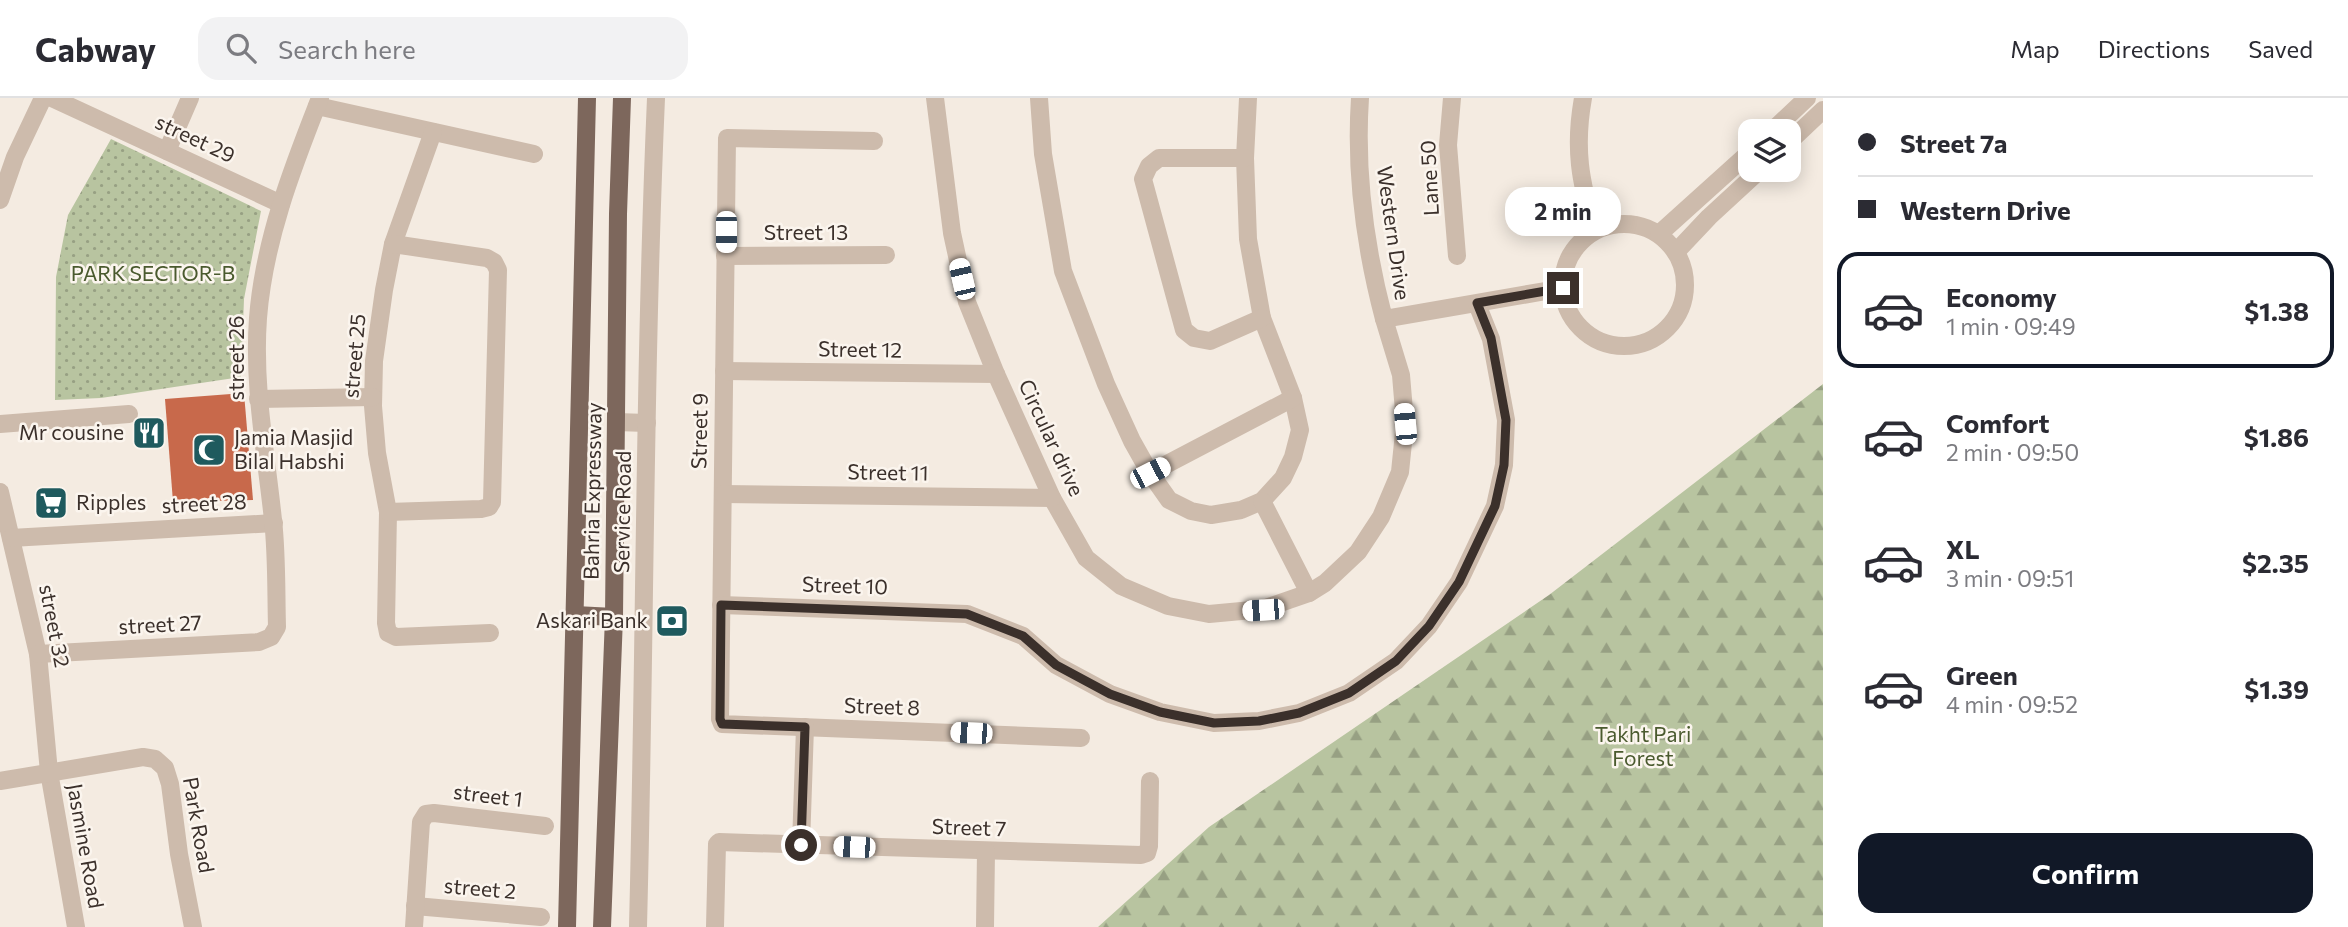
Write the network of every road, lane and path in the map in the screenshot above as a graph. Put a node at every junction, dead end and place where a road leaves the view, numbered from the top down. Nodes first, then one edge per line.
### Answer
1 (43, 98) edge
2 (52, 98) edge
3 (190, 98) edge
4 (587, 98) edge
5 (622, 98) edge
6 (656, 98) edge
7 (935, 98) edge
8 (1039, 98) edge
9 (1248, 98) edge
10 (1360, 98) edge
11 (1452, 98) edge
12 (1583, 98) edge
13 (1807, 98) edge
14 (318, 102) edge
15 (1823, 110) edge
16 (1785, 119) edge
17 (1801, 131) edge
18 (433, 132) junction
19 (874, 141) dead end
20 (166, 151) junction
21 (534, 153) dead end
22 (1245, 158) junction
23 (1738, 163) edge
24 (1748, 182) edge
25 (0, 199) edge
26 (281, 204) junction
27 (1595, 230) junction
28 (1659, 234) junction
29 (393, 244) junction
30 (1676, 252) junction
31 (886, 255) dead end
32 (725, 256) junction
33 (1458, 256) dead end
34 (1563, 288) junction
35 (1477, 303) junction
36 (1262, 318) junction
37 (1384, 319) junction
38 (724, 371) junction
39 (996, 374) junction
40 (373, 397) junction
41 (1293, 398) junction
42 (258, 399) junction
43 (129, 414) dead end
44 (616, 422) junction
45 (0, 424) edge
46 (647, 424) junction
47 (1150, 473) junction
48 (0, 492) edge
49 (723, 494) junction
50 (1052, 498) junction
51 (1262, 501) junction
52 (388, 512) junction
53 (274, 523) junction
54 (11, 538) junction
55 (1309, 593) junction
56 (721, 605) junction
57 (575, 615) junction
58 (614, 617) junction
59 (276, 626) joint
60 (490, 633) dead end
61 (38, 654) junction
62 (722, 724) joint
63 (805, 727) junction
64 (1081, 738) dead end
65 (49, 772) junction
66 (0, 781) edge
67 (1150, 781) dead end
68 (545, 826) dead end
69 (801, 845) junction
70 (986, 851) junction
71 (415, 906) junction
72 (541, 917) dead end
73 (76, 927) edge
74 (193, 927) edge
75 (414, 927) edge
76 (567, 927) edge
77 (602, 927) edge
78 (638, 927) edge
79 (715, 927) edge
80 (985, 927) edge

1 - 25 street
2 - 20 street, street 29
3 - 20 street
4 - 57 main road, Bahria Expressway
5 - 44 main road, Bahria Expressway
6 - 46 street, Service Road
7 - 39 street, Circular drive
8 - 47 street
9 - 22 street
10 - 37 street, Western Drive
11 - 33 street, Lane 50
12 - 27 street
13 - 16 street
14 - 18 street
14 - 26 street, street 26
15 - 17 street
18 - 21 street
18 - 29 street, street 25
19 - 32 street, Street 9
20 - 26 street, street 29
22 - 36 street
22 - 36 street
23 - 28 street
24 - 30 street
26 - 42 street, street 26
27 - 28 street
27 - 34 street
28 - 30 street
29 - 40 street, street 25
29 - 52 street
30 - 34 street
31 - 32 street, Street 13
32 - 38 street, Street 9
34 - 35 street, Western Drive
35 - 37 street, Western Drive
35 - 56 street, Street 10
36 - 41 street
37 - 55 street, Circular drive
38 - 39 street, Street 12
38 - 49 street, Street 9
39 - 50 street, Circular drive
40 - 42 street
40 - 52 street, street 25
41 - 47 street
41 - 51 street
42 - 53 street, street 26
43 - 45 street
44 - 46 street
44 - 58 main road, Bahria Expressway
46 - 78 street, Service Road
47 - 51 street
48 - 54 street, street 32
49 - 50 street, Street 11
49 - 56 street, Street 9
50 - 55 street, Circular drive
51 - 55 street
52 - 60 street, street 25
53 - 54 street, street 28
53 - 59 street, street 26
54 - 61 street, street 32
56 - 62 street, Street 9
57 - 58 main road
57 - 76 main road, Bahria Expressway
58 - 77 main road, Bahria Expressway
59 - 61 street, street 27
61 - 65 street, street 32
62 - 63 street, Street 8
63 - 64 street, Street 8
63 - 69 street
65 - 66 street
65 - 73 street, Jasmine Road
65 - 74 street, Park Road
67 - 70 street, Street 7
68 - 71 street, street 1
69 - 70 street, Street 7
69 - 79 street, Street 7
70 - 80 street
71 - 72 street, street 2
71 - 75 street

